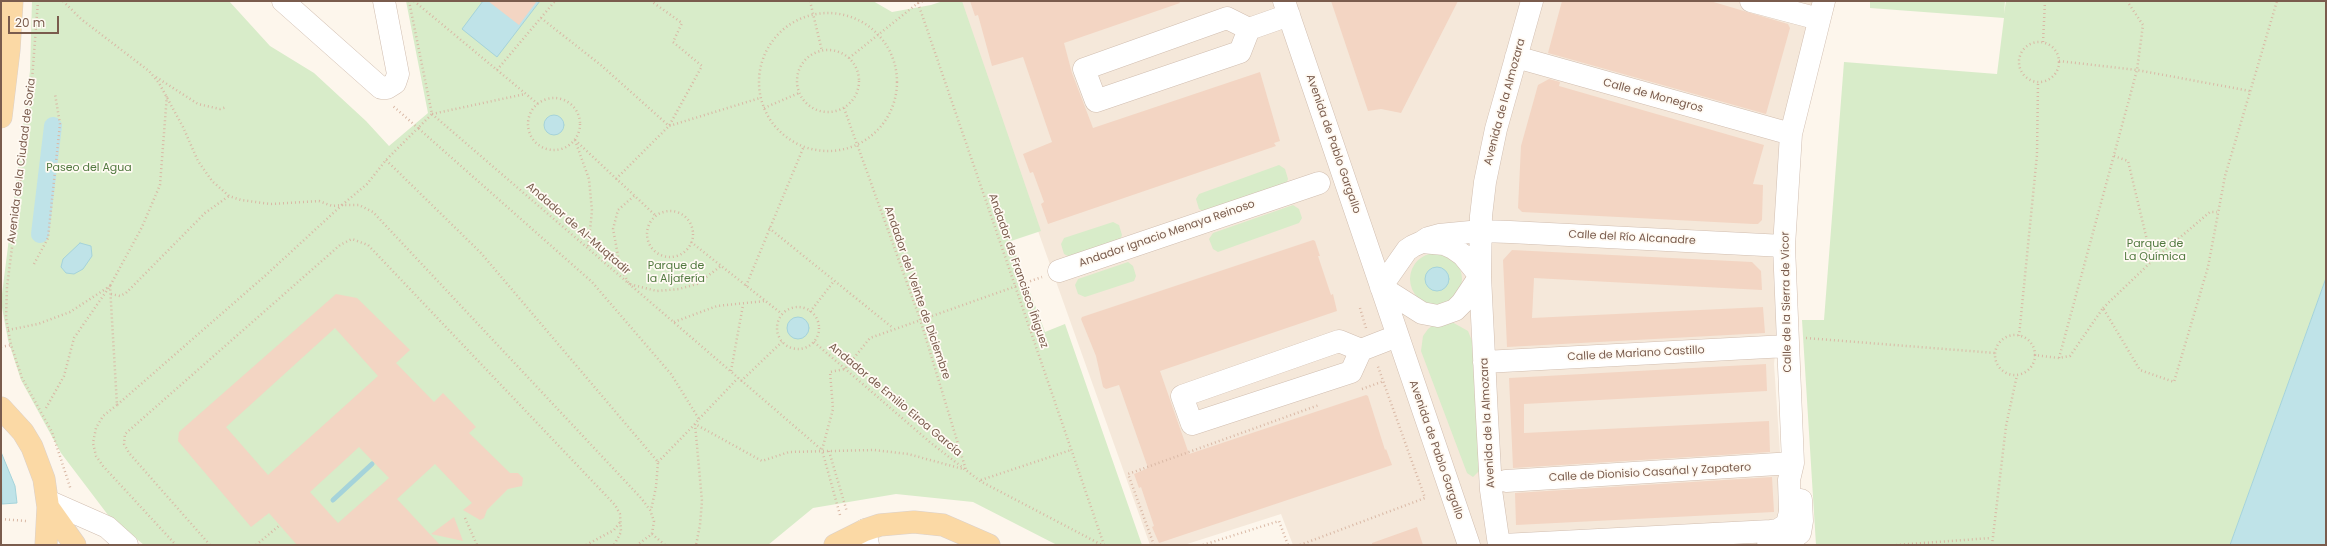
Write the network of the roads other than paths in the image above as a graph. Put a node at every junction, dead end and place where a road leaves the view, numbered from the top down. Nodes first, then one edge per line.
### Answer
1 (12, 1) edge
2 (283, 1) edge
3 (384, 1) edge
4 (1532, 1) edge
5 (1751, 1) edge
6 (1287, 8) edge
7 (1822, 10) edge
8 (1249, 29) junction
9 (1172, 37) junction
10 (1516, 57) junction
11 (1184, 71) junction
12 (1, 117) edge
13 (1791, 134) junction
14 (1318, 183) dead end
15 (1481, 231) junction
16 (1422, 242) junction
17 (1784, 246) junction
18 (1059, 271) road end
19 (1480, 276) junction
20 (1381, 287) junction
21 (1398, 336) junction
22 (1795, 342) junction
23 (1360, 350) junction
24 (1484, 362) junction
25 (1271, 365) junction
26 (1, 395) edge
27 (1280, 395) junction
28 (7, 414) edge
29 (1793, 463) junction
30 (1506, 481) dead end
31 (48, 504) junction
32 (866, 537) edge
33 (46, 545) edge
34 (75, 545) edge
35 (127, 545) edge
36 (835, 545) edge
37 (989, 545) edge
38 (1469, 545) edge
39 (1499, 545) edge
40 (1503, 545) edge
41 (1768, 545) edge

1 - 12 main road
2 - 3 street
4 - 10 street, Avenida de la Almozara
5 - 7 street
6 - 8 street
6 - 20 street, Avenida de Pablo Gargallo
7 - 13 street, Calle de la Sierra de Vicor
8 - 9 street
8 - 11 street
9 - 11 street
9 - 11 street
10 - 13 street, Calle de Monegros
10 - 15 street, Avenida de la Almozara
13 - 17 street, Calle de la Sierra de Vicor
14 - 18 street, Andador Ignacio Menaya Reinoso
15 - 16 street
15 - 17 street, Calle del Río Alcanadre
15 - 19 street, Avenida de la Almozara
16 - 19 street
16 - 20 street
17 - 22 street, Calle de la Sierra de Vicor
19 - 20 street
19 - 24 street, Avenida de la Almozara
20 - 21 street, Avenida de Pablo Gargallo
21 - 23 street
21 - 38 street, Avenida de Pablo Gargallo
22 - 24 street, Calle de Mariano Castillo
22 - 29 street, Calle de la Sierra de Vicor
23 - 25 street
23 - 27 street
24 - 39 street, Avenida de la Almozara
25 - 27 street
25 - 27 street
26 - 28 main road
28 - 31 main road
29 - 30 street, Calle de Dionisio Casañal y Zapatero
29 - 40 street
29 - 41 street
31 - 33 main road
31 - 34 main road
31 - 35 street
32 - 36 main road
32 - 37 main road

